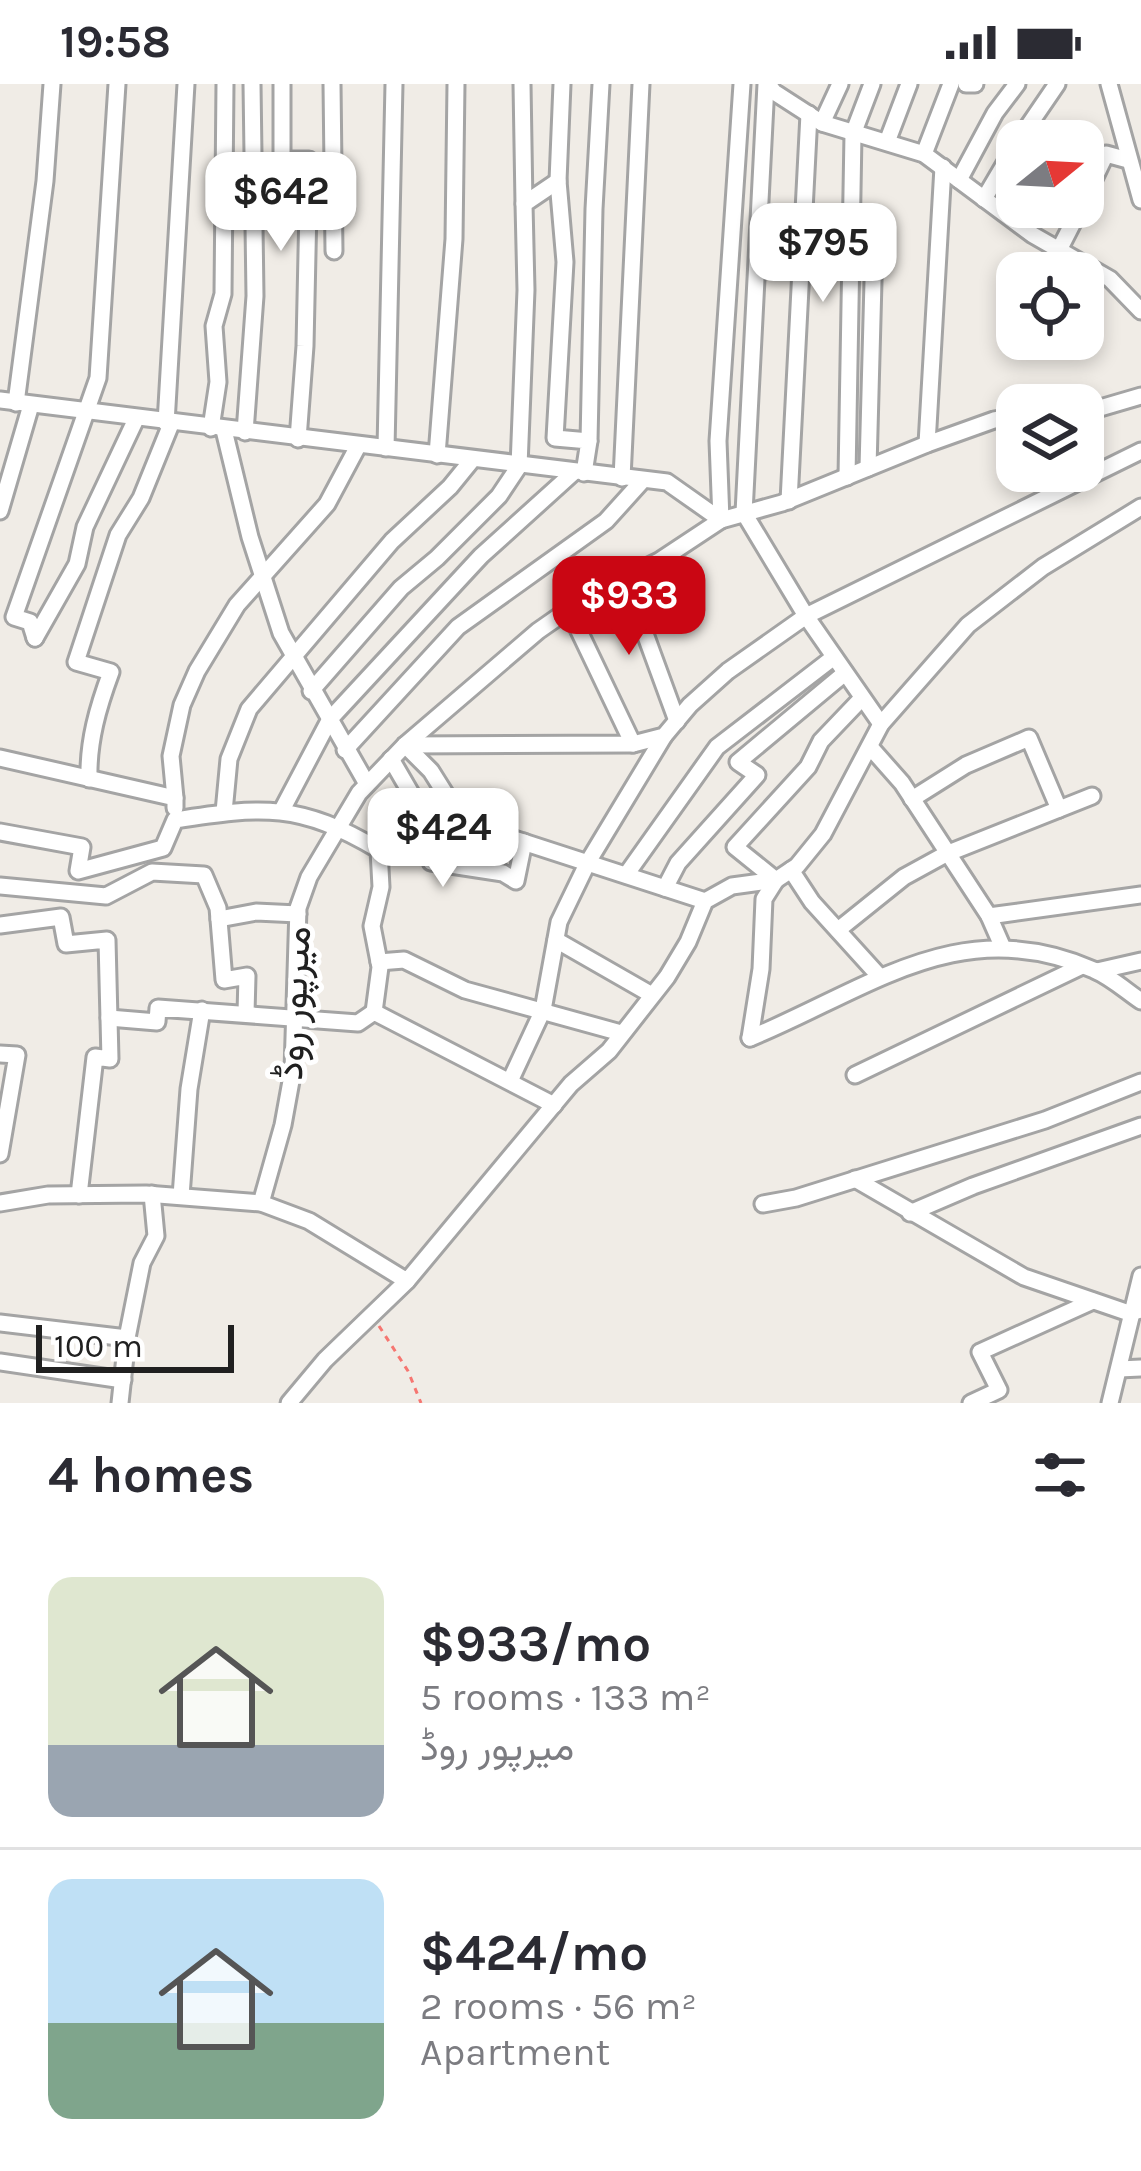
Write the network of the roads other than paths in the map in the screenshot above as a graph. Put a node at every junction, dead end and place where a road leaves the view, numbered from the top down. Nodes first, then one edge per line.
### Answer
1 (52, 84) edge
2 (117, 84) edge
3 (186, 84) edge
4 (225, 84) edge
5 (252, 84) edge
6 (282, 84) edge
7 (332, 84) edge
8 (394, 84) edge
9 (456, 84) edge
10 (522, 84) edge
11 (562, 84) edge
12 (601, 84) edge
13 (641, 84) edge
14 (742, 84) edge
15 (840, 84) edge
16 (872, 84) edge
17 (909, 84) edge
18 (951, 84) edge
19 (966, 84) edge
20 (976, 84) edge
21 (1018, 84) edge
22 (1057, 84) edge
23 (1109, 84) edge
24 (772, 86) edge
25 (815, 118) junction
26 (1033, 120) edge
27 (853, 134) junction
28 (887, 142) junction
29 (924, 154) junction
30 (1104, 158) edge
31 (1129, 160) junction
32 (943, 166) junction
33 (996, 178) edge
34 (959, 180) junction
35 (558, 181) junction
36 (983, 199) junction
37 (1141, 200) edge
38 (524, 204) junction
39 (1070, 228) edge
40 (874, 244) dead end
41 (1059, 250) junction
42 (334, 251) dead end
43 (1141, 311) edge
44 (1141, 397) edge
45 (16, 403) edge
46 (1104, 407) edge
47 (87, 413) junction
48 (136, 419) junction
49 (996, 420) edge
50 (168, 423) junction
51 (217, 429) junction
52 (245, 432) junction
53 (298, 439) junction
54 (589, 441) junction
55 (927, 444) junction
56 (358, 446) junction
57 (386, 448) junction
58 (1141, 451) edge
59 (437, 455) junction
60 (472, 460) junction
61 (519, 466) junction
62 (868, 468) junction
63 (579, 473) junction
64 (847, 477) junction
65 (622, 478) junction
66 (643, 480) junction
67 (789, 501) junction
68 (1141, 507) edge
69 (0, 511) edge
70 (744, 513) junction
71 (721, 520) junction
72 (263, 579) junction
73 (625, 579) junction
74 (569, 610) junction
75 (806, 616) junction
76 (292, 657) junction
77 (834, 657) junction
78 (845, 673) junction
79 (311, 691) junction
80 (862, 698) junction
81 (330, 719) junction
82 (677, 721) junction
83 (881, 724) junction
84 (664, 736) junction
85 (633, 744) junction
86 (405, 745) junction
87 (872, 748) junction
88 (345, 750) junction
89 (0, 758) edge
90 (391, 759) junction
91 (88, 779) junction
92 (367, 784) junction
93 (1092, 796) dead end
94 (175, 798) junction
95 (912, 799) junction
96 (1059, 809) junction
97 (282, 810) junction
98 (224, 812) junction
99 (175, 820) junction
100 (338, 825) junction
101 (0, 832) edge
102 (524, 842) junction
103 (946, 854) junction
104 (588, 862) junction
105 (626, 875) junction
106 (783, 875) junction
107 (0, 886) edge
108 (665, 888) junction
109 (1141, 895) edge
110 (705, 901) junction
111 (298, 914) junction
112 (989, 916) junction
113 (219, 919) junction
114 (0, 925) edge
115 (838, 930) junction
116 (556, 940) junction
117 (1003, 948) junction
118 (1141, 961) edge
119 (379, 962) junction
120 (1089, 969) junction
121 (880, 977) junction
122 (652, 995) junction
123 (1141, 1001) edge
124 (202, 1010) junction
125 (543, 1010) junction
126 (374, 1012) junction
127 (246, 1013) junction
128 (109, 1018) junction
129 (295, 1020) junction
130 (621, 1033) junction
131 (0, 1054) edge
132 (855, 1075) dead end
133 (510, 1081) junction
134 (1141, 1082) edge
135 (554, 1105) junction
136 (1141, 1126) edge
137 (0, 1154) edge
138 (855, 1179) junction
139 (0, 1187) edge
140 (152, 1194) junction
141 (80, 1195) junction
142 (181, 1196) junction
143 (34, 1198) junction
144 (0, 1203) edge
145 (261, 1203) junction
146 (763, 1204) dead end
147 (910, 1213) junction
148 (1141, 1276) edge
149 (407, 1281) junction
150 (1094, 1300) junction
151 (1135, 1311) edge
152 (0, 1323) edge
153 (127, 1338) junction
154 (0, 1362) edge
155 (1141, 1368) edge
156 (1119, 1369) junction
157 (123, 1380) junction
158 (120, 1403) edge
159 (289, 1403) edge
160 (971, 1403) edge
161 (1110, 1403) edge

1 - 45 street
2 - 47 street
3 - 50 street
4 - 51 street
5 - 52 street
6 - 53 street
7 - 42 street
8 - 57 street
9 - 59 street
10 - 38 street
11 - 35 street
12 - 54 street
13 - 65 street
14 - 71 street
15 - 25 street
16 - 27 street
17 - 28 street
18 - 29 street
19 - 20 street
21 - 34 street
22 - 26 street
23 - 31 street
24 - 25 street
24 - 70 street
25 - 27 street
25 - 67 street
27 - 28 street
27 - 64 street
28 - 29 street
29 - 32 street
30 - 31 street
31 - 37 street
32 - 34 street
32 - 55 street
33 - 36 street
34 - 36 street
35 - 38 street
35 - 54 street
36 - 41 street
38 - 61 street
39 - 41 street
40 - 62 street
41 - 43 street
44 - 46 street
45 - 47 street
45 - 69 street
47 - 48 street
47 - 48 street
48 - 50 street
49 - 55 street, میرپور روڈ
50 - 51 street
50 - 91 street
51 - 52 street
51 - 72 street
52 - 53 street
53 - 56 street
54 - 63 street
55 - 62 street, میرپور روڈ
56 - 57 street
56 - 72 street
57 - 59 street
58 - 75 street
59 - 60 street
60 - 61 street
60 - 76 street
61 - 63 street
61 - 79 street
62 - 64 street, میرپور روڈ
63 - 65 street
63 - 81 street
64 - 67 street, میرپور روڈ
65 - 66 street
66 - 71 street
66 - 88 street
67 - 70 street, میرپور روڈ
68 - 83 street
70 - 71 street, میرپور روڈ
70 - 75 street
71 - 73 street, میرپور روڈ
72 - 76 street
72 - 94 street
73 - 74 street, میرپور روڈ
73 - 82 street
74 - 85 street
74 - 86 street, میرپور روڈ
75 - 77 street
75 - 82 street
76 - 79 street
76 - 98 street
77 - 78 street
77 - 105 street
78 - 80 street
78 - 108 street
79 - 81 street
80 - 83 street
80 - 106 street
81 - 88 street
81 - 97 street
82 - 84 street
83 - 87 street
84 - 85 street
84 - 104 street
85 - 86 street
86 - 90 street, میرپور روڈ
86 - 102 street
87 - 95 street
87 - 106 street
88 - 92 street
89 - 91 street
90 - 92 street, میرپور روڈ
90 - 102 street
91 - 94 street
92 - 100 street, میرپور روڈ
93 - 96 street
94 - 99 street
95 - 96 street
95 - 103 street
96 - 103 street
97 - 98 street
97 - 100 street
98 - 99 street
99 - 101 street
100 - 111 street, میرپور روڈ
100 - 119 street
102 - 104 street
103 - 112 street
103 - 115 street
104 - 105 street
104 - 116 street
105 - 108 street
106 - 110 street
106 - 115 street
106 - 121 street
107 - 113 street
108 - 110 street
109 - 112 street
110 - 122 street
111 - 113 street
111 - 129 street, میرپور روڈ
112 - 117 street
113 - 127 street
114 - 128 street
115 - 121 street
116 - 122 street
116 - 125 street
117 - 120 street
117 - 121 street
118 - 120 street
119 - 125 street
119 - 126 street
120 - 123 street
120 - 132 street
122 - 130 street
124 - 127 street
124 - 128 street
124 - 142 street
125 - 130 street
125 - 133 street
126 - 129 street
126 - 133 street
127 - 129 street
128 - 141 street
129 - 145 street, میرپور روڈ
130 - 135 street
131 - 137 street
133 - 135 street
134 - 138 street
135 - 149 street
136 - 147 street
138 - 146 street
138 - 147 street
139 - 143 street
140 - 141 street
140 - 142 street
140 - 153 street
141 - 143 street
142 - 145 street
143 - 144 street
145 - 149 street
147 - 150 street
148 - 151 street
149 - 159 street
150 - 151 street
150 - 160 street
151 - 156 street
152 - 153 street
153 - 157 street
154 - 157 street
155 - 156 street
156 - 161 street
157 - 158 street

